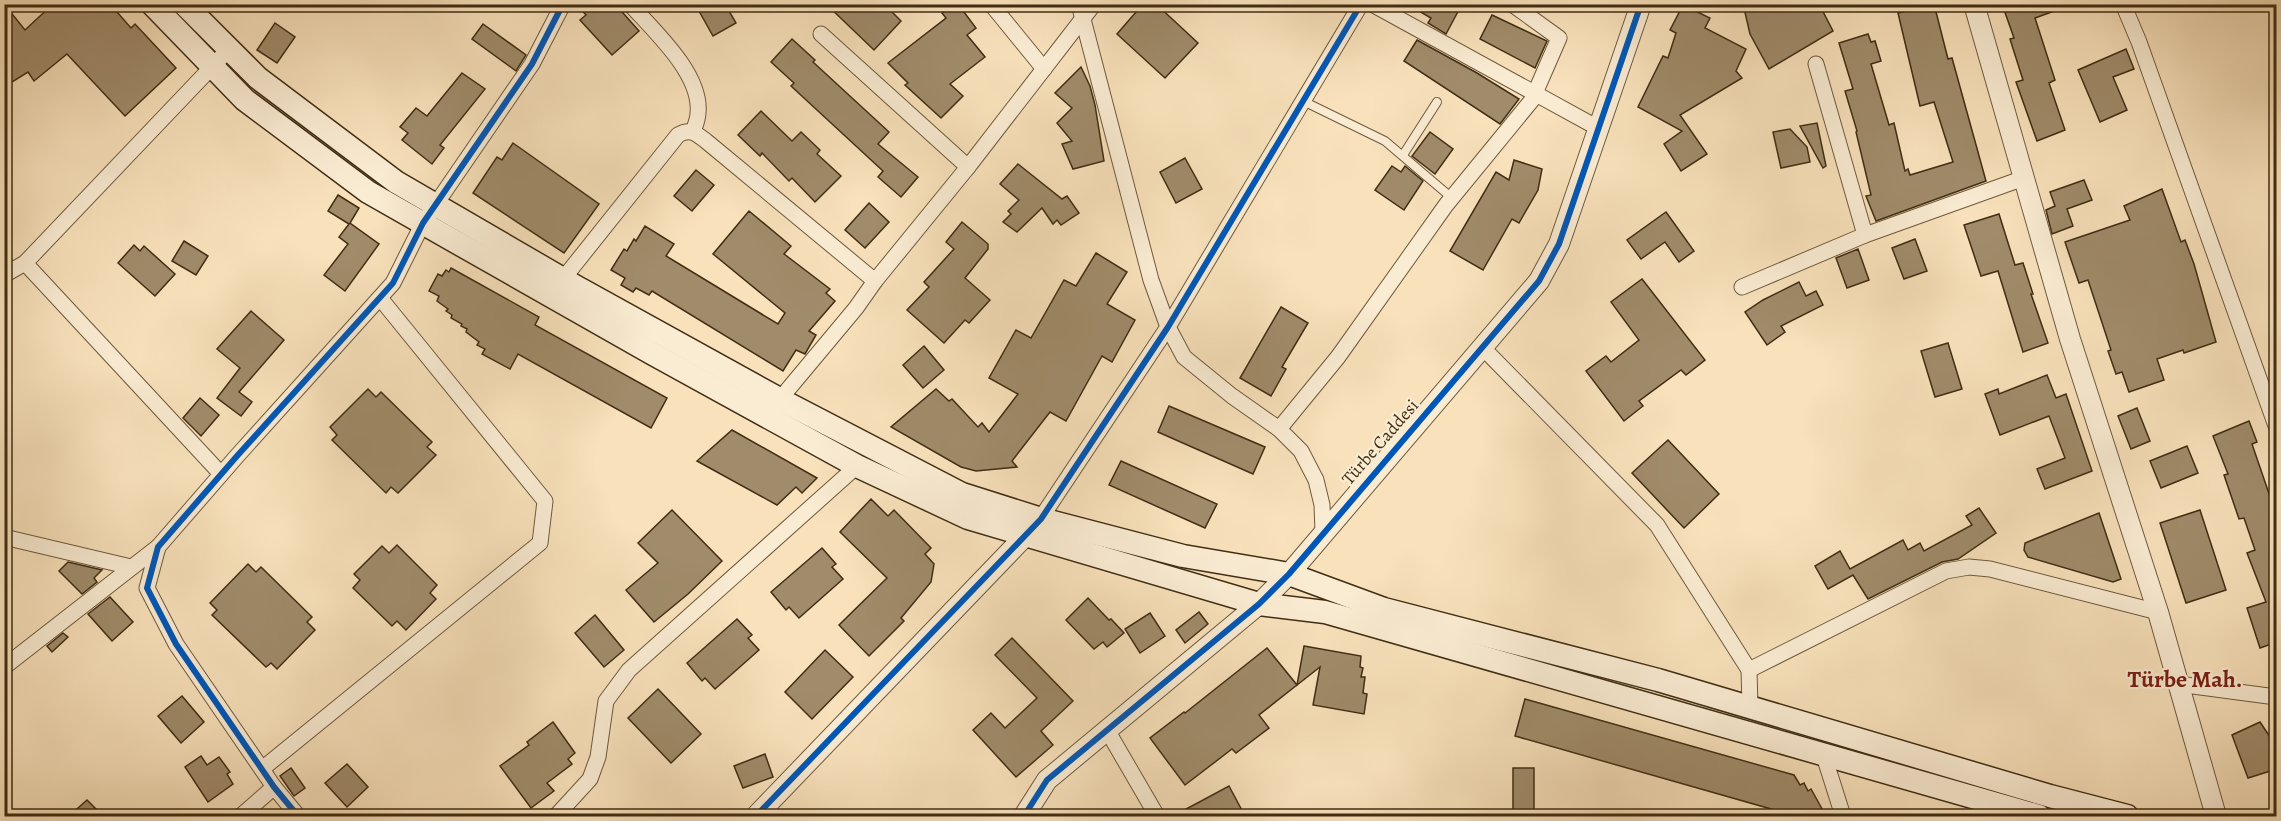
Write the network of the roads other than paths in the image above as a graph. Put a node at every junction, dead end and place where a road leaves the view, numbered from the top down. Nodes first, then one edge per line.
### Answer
1 (152, 4) edge
2 (184, 4) edge
3 (563, 4) edge
4 (630, 4) edge
5 (991, 4) edge
6 (1078, 4) edge
7 (1094, 4) edge
8 (1361, 4) edge
9 (1372, 4) edge
10 (1512, 4) edge
11 (1641, 4) edge
12 (1974, 4) edge
13 (2123, 4) edge
14 (1083, 20) junction
15 (821, 33) dead end
16 (229, 50) junction
17 (1816, 64) dead end
18 (213, 68) junction
19 (1044, 69) junction
20 (1535, 92) junction
21 (1303, 101) junction
22 (1437, 102) dead end
23 (1598, 128) junction
24 (693, 132) junction
25 (1403, 155) junction
26 (968, 167) junction
27 (2024, 178) junction
28 (1452, 198) junction
29 (428, 214) junction
30 (1865, 235) junction
31 (25, 263) junction
32 (4, 275) edge
33 (563, 279) junction
34 (875, 281) junction
35 (1742, 287) dead end
36 (380, 298) junction
37 (1168, 327) junction
38 (1482, 347) junction
39 (782, 400) junction
40 (764, 415) junction
41 (2276, 421) edge
42 (1279, 429) junction
43 (856, 466) junction
44 (221, 474) junction
45 (1034, 527) junction
46 (1323, 532) junction
47 (4, 537) edge
48 (158, 547) junction
49 (131, 567) junction
50 (1289, 573) junction
51 (1259, 604) junction
52 (2158, 612) junction
53 (4, 667) edge
54 (1749, 670) junction
55 (2178, 684) junction
56 (2277, 697) edge
57 (1750, 707) junction
58 (1107, 729) junction
59 (1824, 756) junction
60 (262, 769) junction
61 (1047, 780) junction
62 (274, 787) junction
63 (241, 816) edge
64 (298, 816) edge
65 (556, 816) edge
66 (756, 816) edge
67 (1008, 816) edge
68 (1023, 816) edge
69 (1157, 816) edge
70 (1843, 816) edge
71 (2038, 816) edge
72 (2127, 816) edge
73 (2216, 816) edge

1 - 18 main road
2 - 16 main road
3 - 29 street
4 - 24 street
5 - 19 street
6 - 14 street
7 - 14 street
8 - 21 street
9 - 20 street
10 - 20 street
11 - 23 street, Türbe Caddesi
12 - 27 street
13 - 41 street
14 - 19 street
14 - 37 street
15 - 26 street
16 - 18 street
16 - 29 main road
17 - 30 street
18 - 29 main road
18 - 31 street
19 - 26 street
20 - 23 street
20 - 28 street
21 - 25 lane
21 - 37 street
22 - 25 lane
23 - 38 street, Türbe Caddesi
24 - 33 street
24 - 34 street
25 - 28 lane
26 - 34 street
27 - 30 street
27 - 52 street
28 - 42 street
29 - 33 main road
29 - 36 street
29 - 40 main road
30 - 35 street
31 - 32 street
31 - 44 street
33 - 39 main road
34 - 39 street
36 - 44 street
36 - 60 street
37 - 42 street
37 - 45 street
38 - 46 street, Türbe Caddesi
38 - 54 street
39 - 40 street
39 - 45 main road
40 - 43 main road
42 - 46 street
43 - 45 main road
43 - 65 street
44 - 48 street
45 - 50 main road
45 - 51 main road
45 - 66 street
46 - 50 street, Türbe Caddesi
47 - 49 street
48 - 49 street
48 - 60 street
49 - 53 street
50 - 51 street, Türbe Caddesi
50 - 57 main road
51 - 58 street, Türbe Caddesi
51 - 59 main road
52 - 54 street
52 - 55 street
54 - 57 street
55 - 56 street
55 - 73 street
57 - 72 main road
58 - 61 street, Türbe Caddesi
58 - 69 street
59 - 70 street
59 - 71 main road
60 - 62 street
61 - 67 street
61 - 68 street, Türbe Caddesi
62 - 63 street
62 - 64 street

